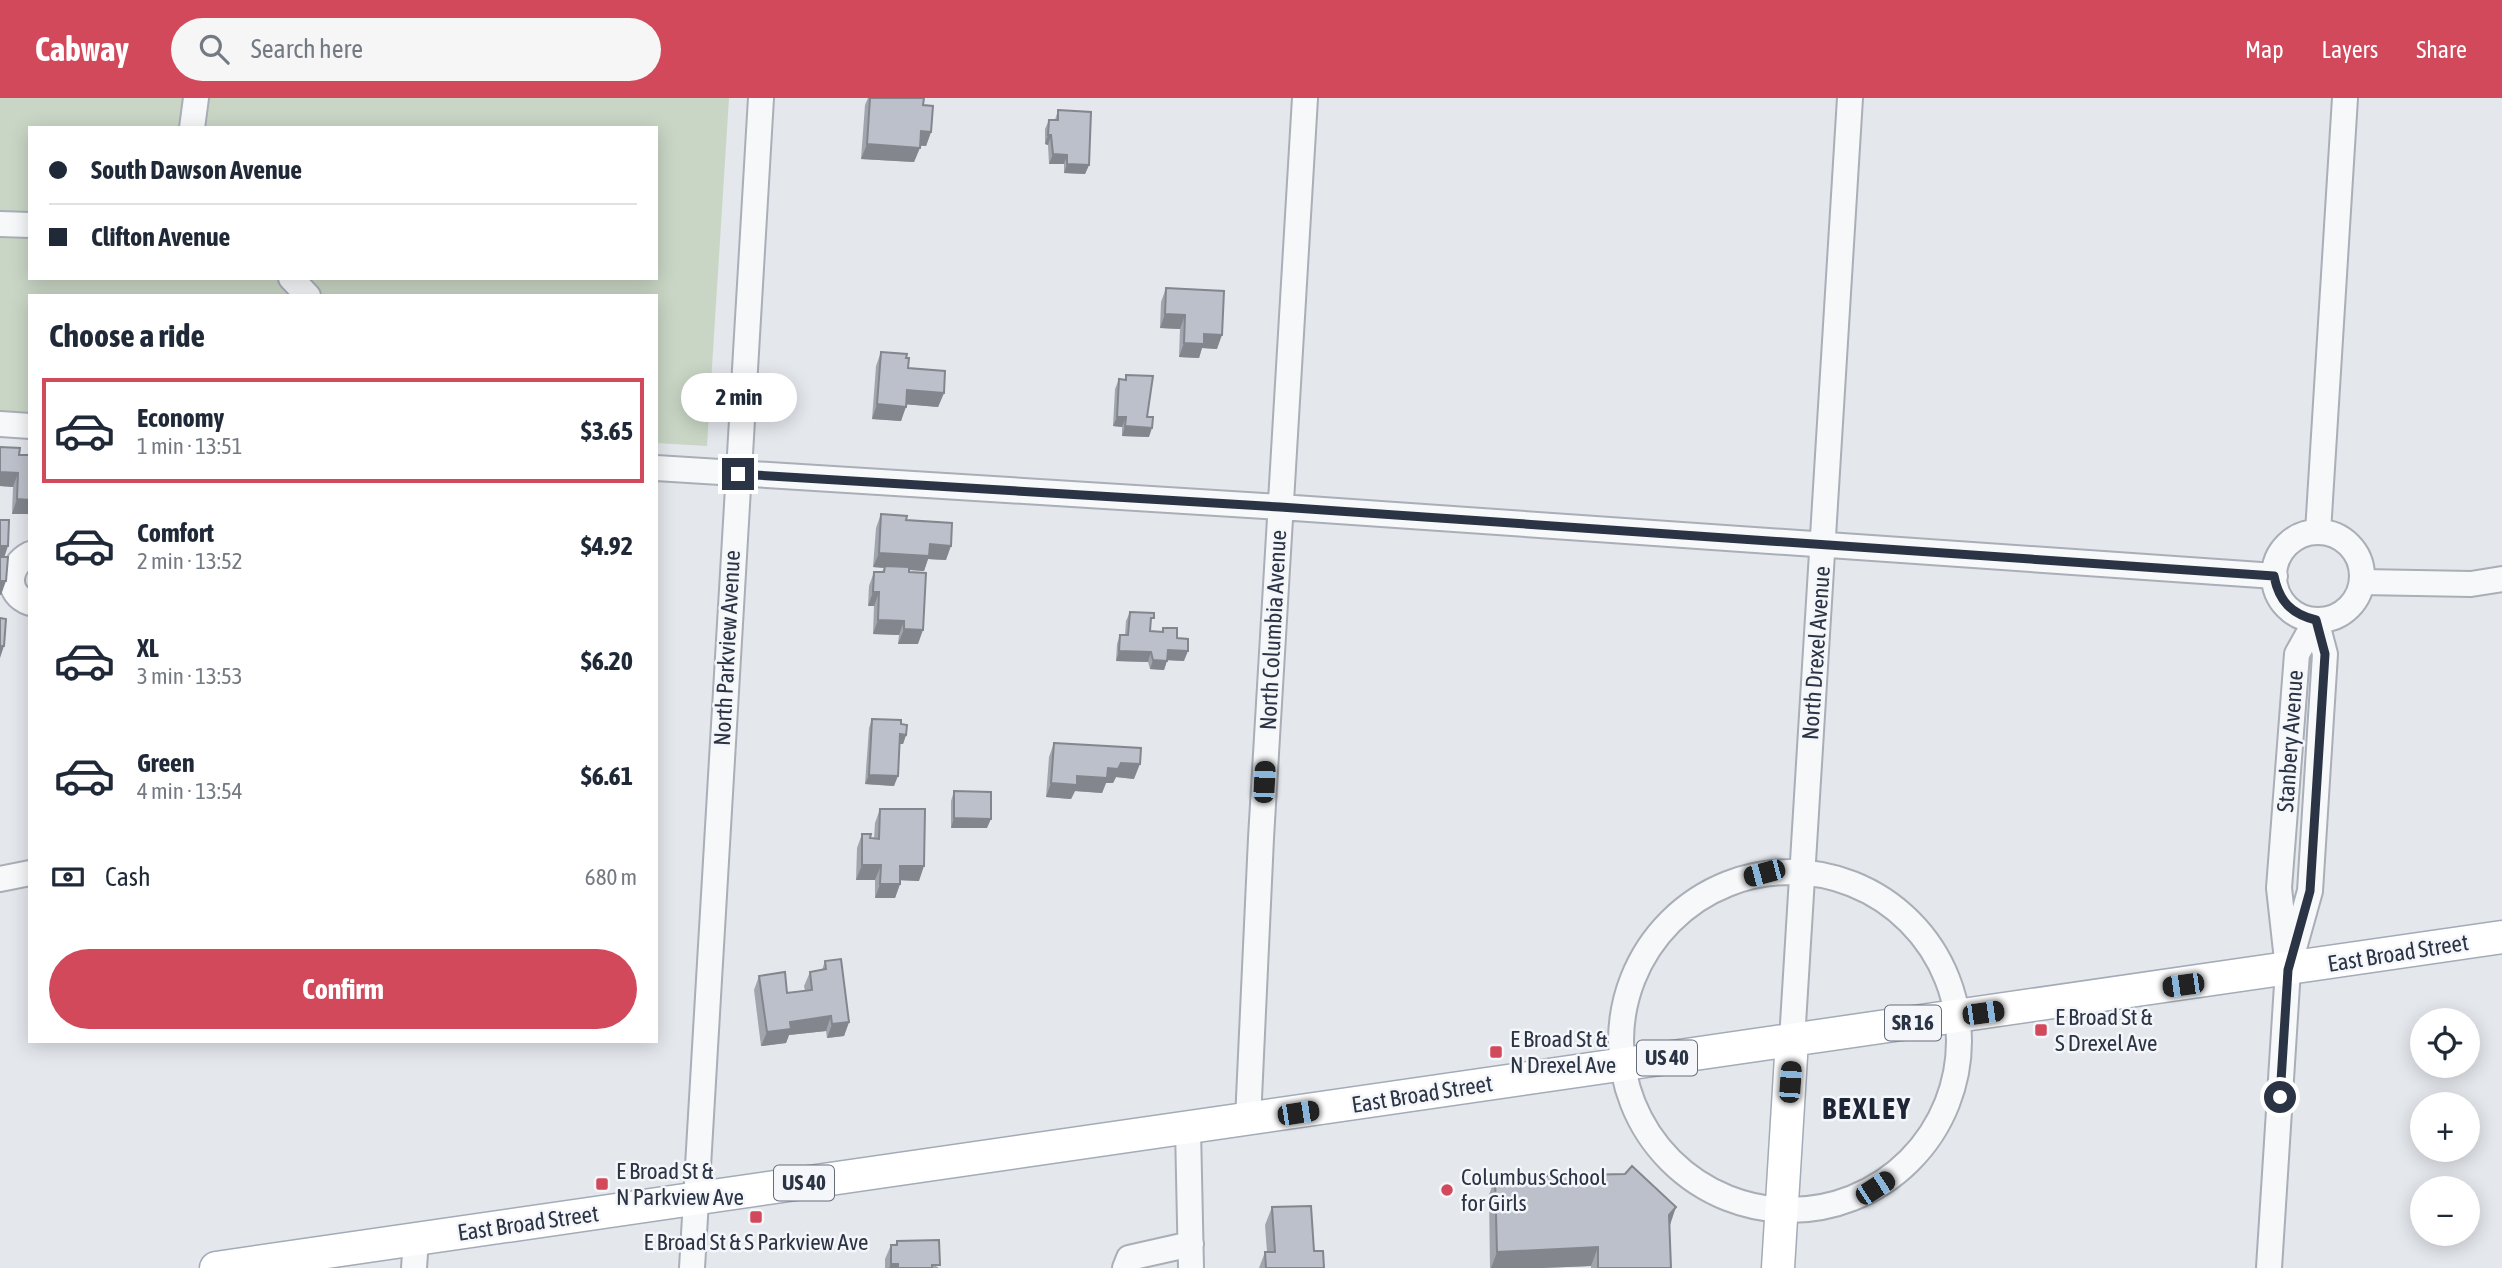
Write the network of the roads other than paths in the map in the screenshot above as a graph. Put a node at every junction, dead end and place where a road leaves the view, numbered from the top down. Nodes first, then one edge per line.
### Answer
1 (195, 98) edge
2 (761, 98) edge
3 (1305, 98) edge
4 (1850, 98) edge
5 (2345, 98) edge
6 (192, 126) edge
7 (0, 224) edge
8 (28, 225) edge
9 (293, 280) edge
10 (307, 294) edge
11 (0, 424) edge
12 (28, 426) edge
13 (658, 468) edge
14 (738, 474) junction
15 (1280, 507) junction
16 (2318, 532) junction
17 (1823, 544) junction
18 (28, 555) edge
19 (2274, 576) junction
20 (2502, 579) edge
21 (2362, 582) junction
22 (28, 602) edge
23 (2316, 620) junction
24 (1802, 872) junction
25 (28, 873) edge
26 (0, 879) edge
27 (2502, 937) edge
28 (2288, 970) junction
29 (1958, 1017) junction
30 (1792, 1040) junction
31 (1622, 1064) junction
32 (1248, 1120) junction
33 (1188, 1129) junction
34 (696, 1198) junction
35 (1782, 1210) junction
36 (415, 1254) edge
37 (1191, 1256) edge
38 (216, 1268) edge
39 (692, 1268) edge
40 (1125, 1268) edge
41 (1778, 1268) edge
42 (2269, 1268) edge

1 - 6 street
2 - 14 street, North Parkview Avenue
3 - 15 street, North Columbia Avenue
4 - 17 street, North Drexel Avenue
5 - 16 street
7 - 8 street
9 - 10 street
11 - 12 street
13 - 14 street
14 - 15 street
14 - 34 street, North Parkview Avenue
15 - 17 street
15 - 32 street, North Columbia Avenue
16 - 19 street
16 - 21 street
17 - 19 street
17 - 24 street, North Drexel Avenue
18 - 22 street
19 - 23 street
20 - 21 street
21 - 23 street
23 - 28 street, Stanbery Avenue
24 - 29 street
24 - 30 street, North Drexel Avenue
24 - 31 street
25 - 26 street
27 - 28 main road, East Broad Street / SR 16
28 - 29 main road, East Broad Street / SR 16
28 - 42 street, Stanbery Avenue
29 - 30 main road, East Broad Street / SR 16
29 - 35 street
30 - 31 main road, East Broad Street / US 40
30 - 35 main road
31 - 32 main road, East Broad Street / US 40
31 - 35 street
32 - 33 main road, East Broad Street / US 40
33 - 34 main road, East Broad Street / US 40
33 - 37 street
34 - 36 main road, East Broad Street / US 40
34 - 39 street, North Parkview Avenue
35 - 41 main road
36 - 38 main road, East Broad Street / US 40
37 - 40 street

